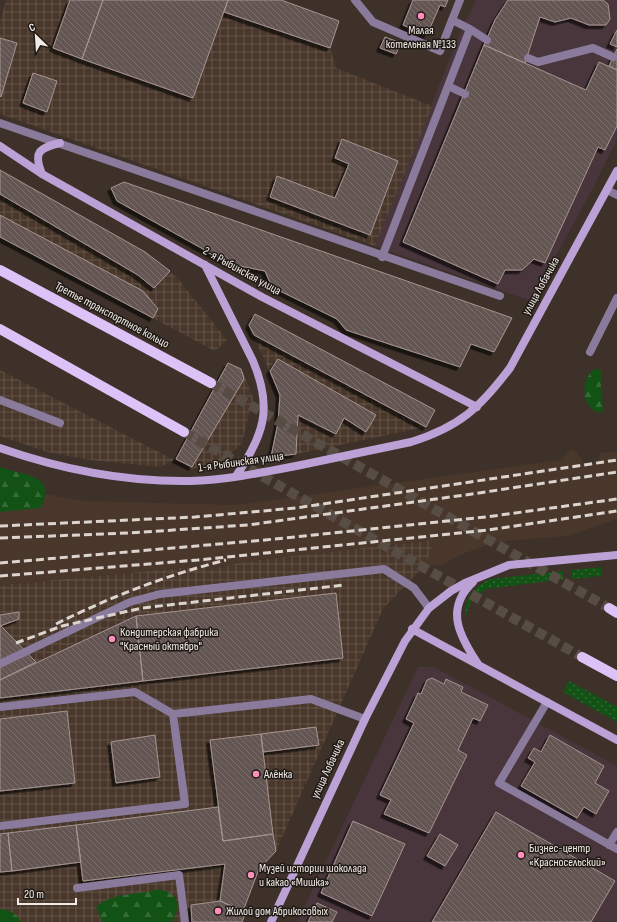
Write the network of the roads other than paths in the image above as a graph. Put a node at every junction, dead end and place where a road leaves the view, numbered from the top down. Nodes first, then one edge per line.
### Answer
1 (355, 0) edge
2 (460, 0) edge
3 (452, 20) junction
4 (470, 29) junction
5 (487, 40) dead end
6 (613, 57) dead end
7 (528, 58) dead end
8 (448, 86) junction
9 (464, 94) dead end
10 (0, 123) edge
11 (60, 144) junction
12 (0, 146) edge
13 (617, 171) edge
14 (42, 174) junction
15 (607, 190) junction
16 (617, 195) edge
17 (382, 257) junction
18 (205, 264) junction
19 (0, 270) edge
20 (500, 296) dead end
21 (617, 298) edge
22 (0, 329) edge
23 (590, 352) dead end
24 (211, 383) tunnel mouth
25 (0, 400) edge
26 (477, 407) junction
27 (60, 423) dead end
28 (184, 432) tunnel mouth
29 (0, 448) edge
30 (236, 476) junction
31 (617, 555) edge
32 (478, 576) junction
33 (429, 608) junction
34 (412, 629) junction
35 (582, 657) tunnel mouth
36 (0, 664) edge
37 (480, 666) junction
38 (617, 676) edge
39 (547, 702) junction
40 (0, 708) edge
41 (173, 714) junction
42 (364, 719) junction
43 (617, 740) edge
44 (0, 826) edge
45 (617, 832) edge
46 (613, 847) edge
47 (77, 888) dead end
48 (185, 922) edge
49 (271, 922) edge

1 - 3 street
2 - 3 street
3 - 4 street
4 - 5 street
4 - 8 street
6 - 7 street
8 - 9 street
8 - 17 street
10 - 11 street
11 - 14 street
11 - 17 street
12 - 14 street, 2-я Рыбинская улица
13 - 15 street, улица Лобачика
14 - 18 street, 2-я Рыбинская улица
15 - 16 street
15 - 26 street, улица Лобачика
17 - 20 street
18 - 26 street, 2-я Рыбинская улица
18 - 30 street
19 - 24 main road, Третье транспортное кольцо
21 - 23 street
22 - 28 main road
25 - 27 street
26 - 30 street, 1-я Рыбинская улица
29 - 30 street, 1-я Рыбинская улица
31 - 32 street, улица Лобачика
32 - 33 street, улица Лобачика
32 - 37 street
33 - 34 street, улица Лобачика
33 - 36 street
34 - 37 street
34 - 42 street, улица Лобачика
35 - 38 main road
37 - 39 street
39 - 43 street
39 - 46 street
40 - 41 street
41 - 42 street
41 - 44 street
42 - 49 street, улица Лобачика
45 - 46 street
47 - 48 street

